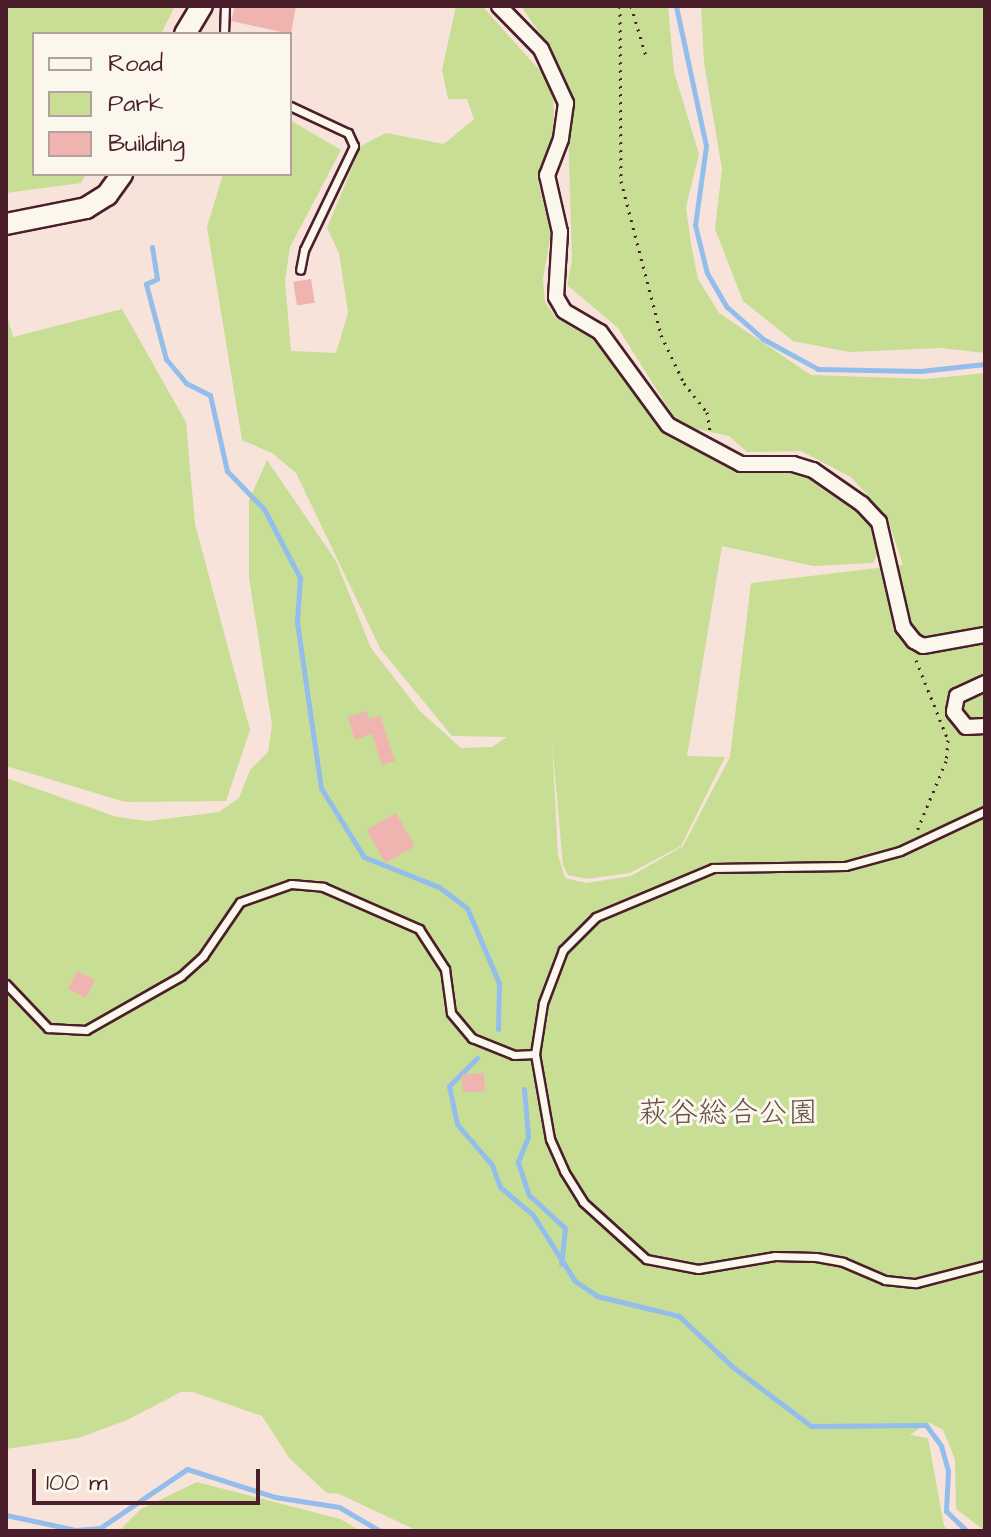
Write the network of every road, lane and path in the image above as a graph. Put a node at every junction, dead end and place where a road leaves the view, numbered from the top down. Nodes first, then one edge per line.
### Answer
1 (202, 6) edge
2 (225, 6) edge
3 (499, 6) edge
4 (620, 6) edge
5 (631, 6) edge
6 (186, 32) edge
7 (224, 32) edge
8 (646, 56) dead end
9 (292, 107) edge
10 (121, 176) edge
11 (6, 224) edge
12 (300, 270) dead end
13 (711, 447) junction
14 (906, 634) junction
15 (985, 635) edge
16 (985, 683) edge
17 (985, 726) edge
18 (985, 811) edge
19 (913, 844) junction
20 (6, 984) edge
21 (535, 1054) junction
22 (985, 1265) edge

1 - 6 main road
2 - 7 lane
3 - 13 street
4 - 13 path
5 - 8 path
9 - 12 lane
10 - 11 main road
13 - 14 street
14 - 15 street
14 - 19 path
16 - 17 street
18 - 19 lane
19 - 21 lane
20 - 21 lane
21 - 22 lane

